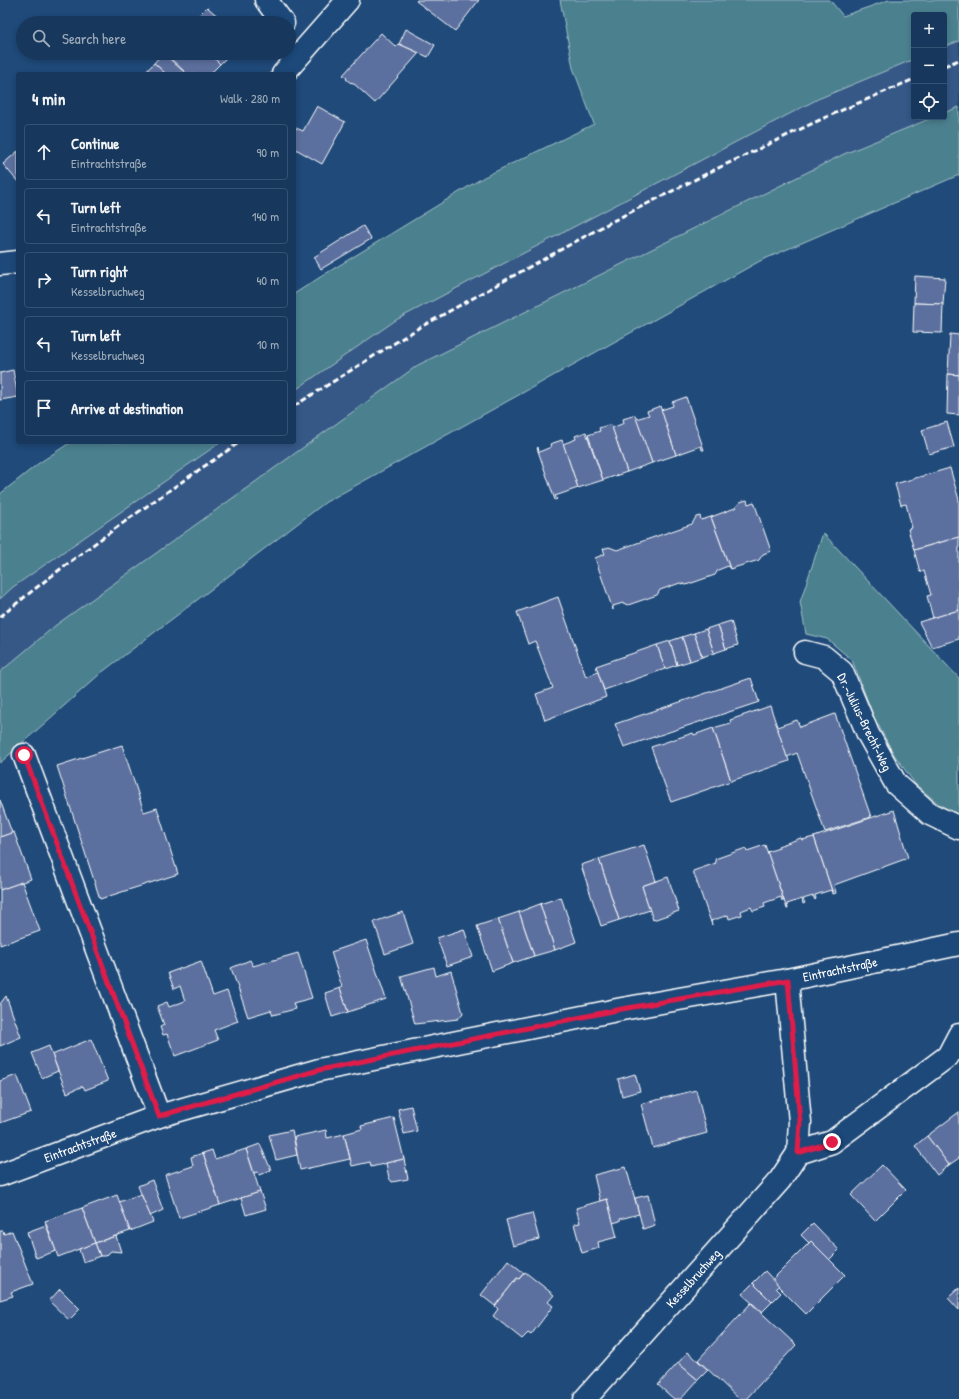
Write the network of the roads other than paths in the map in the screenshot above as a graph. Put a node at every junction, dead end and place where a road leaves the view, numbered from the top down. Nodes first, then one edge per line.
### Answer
1 (266, 0) edge
2 (348, 0) edge
3 (278, 16) edge
4 (296, 40) edge
5 (304, 51) junction
6 (296, 60) edge
7 (296, 60) edge
8 (285, 72) edge
9 (16, 262) edge
10 (0, 264) edge
11 (805, 652) dead end
12 (24, 755) dead end
13 (959, 828) edge
14 (959, 944) edge
15 (788, 980) junction
16 (959, 1035) edge
17 (159, 1116) junction
18 (798, 1153) junction
19 (0, 1175) edge
20 (584, 1399) edge

1 - 3 street
2 - 5 street
4 - 5 street
5 - 7 street
6 - 8 street
9 - 10 street
11 - 13 street, Dr.-Julius-Brecht-Weg
12 - 17 street
14 - 15 street, Eintrachtstraße
15 - 17 street, Eintrachtstraße
15 - 18 street, Kesselbruchweg
16 - 18 street
17 - 19 street, Eintrachtstraße
18 - 20 street, Kesselbruchweg

